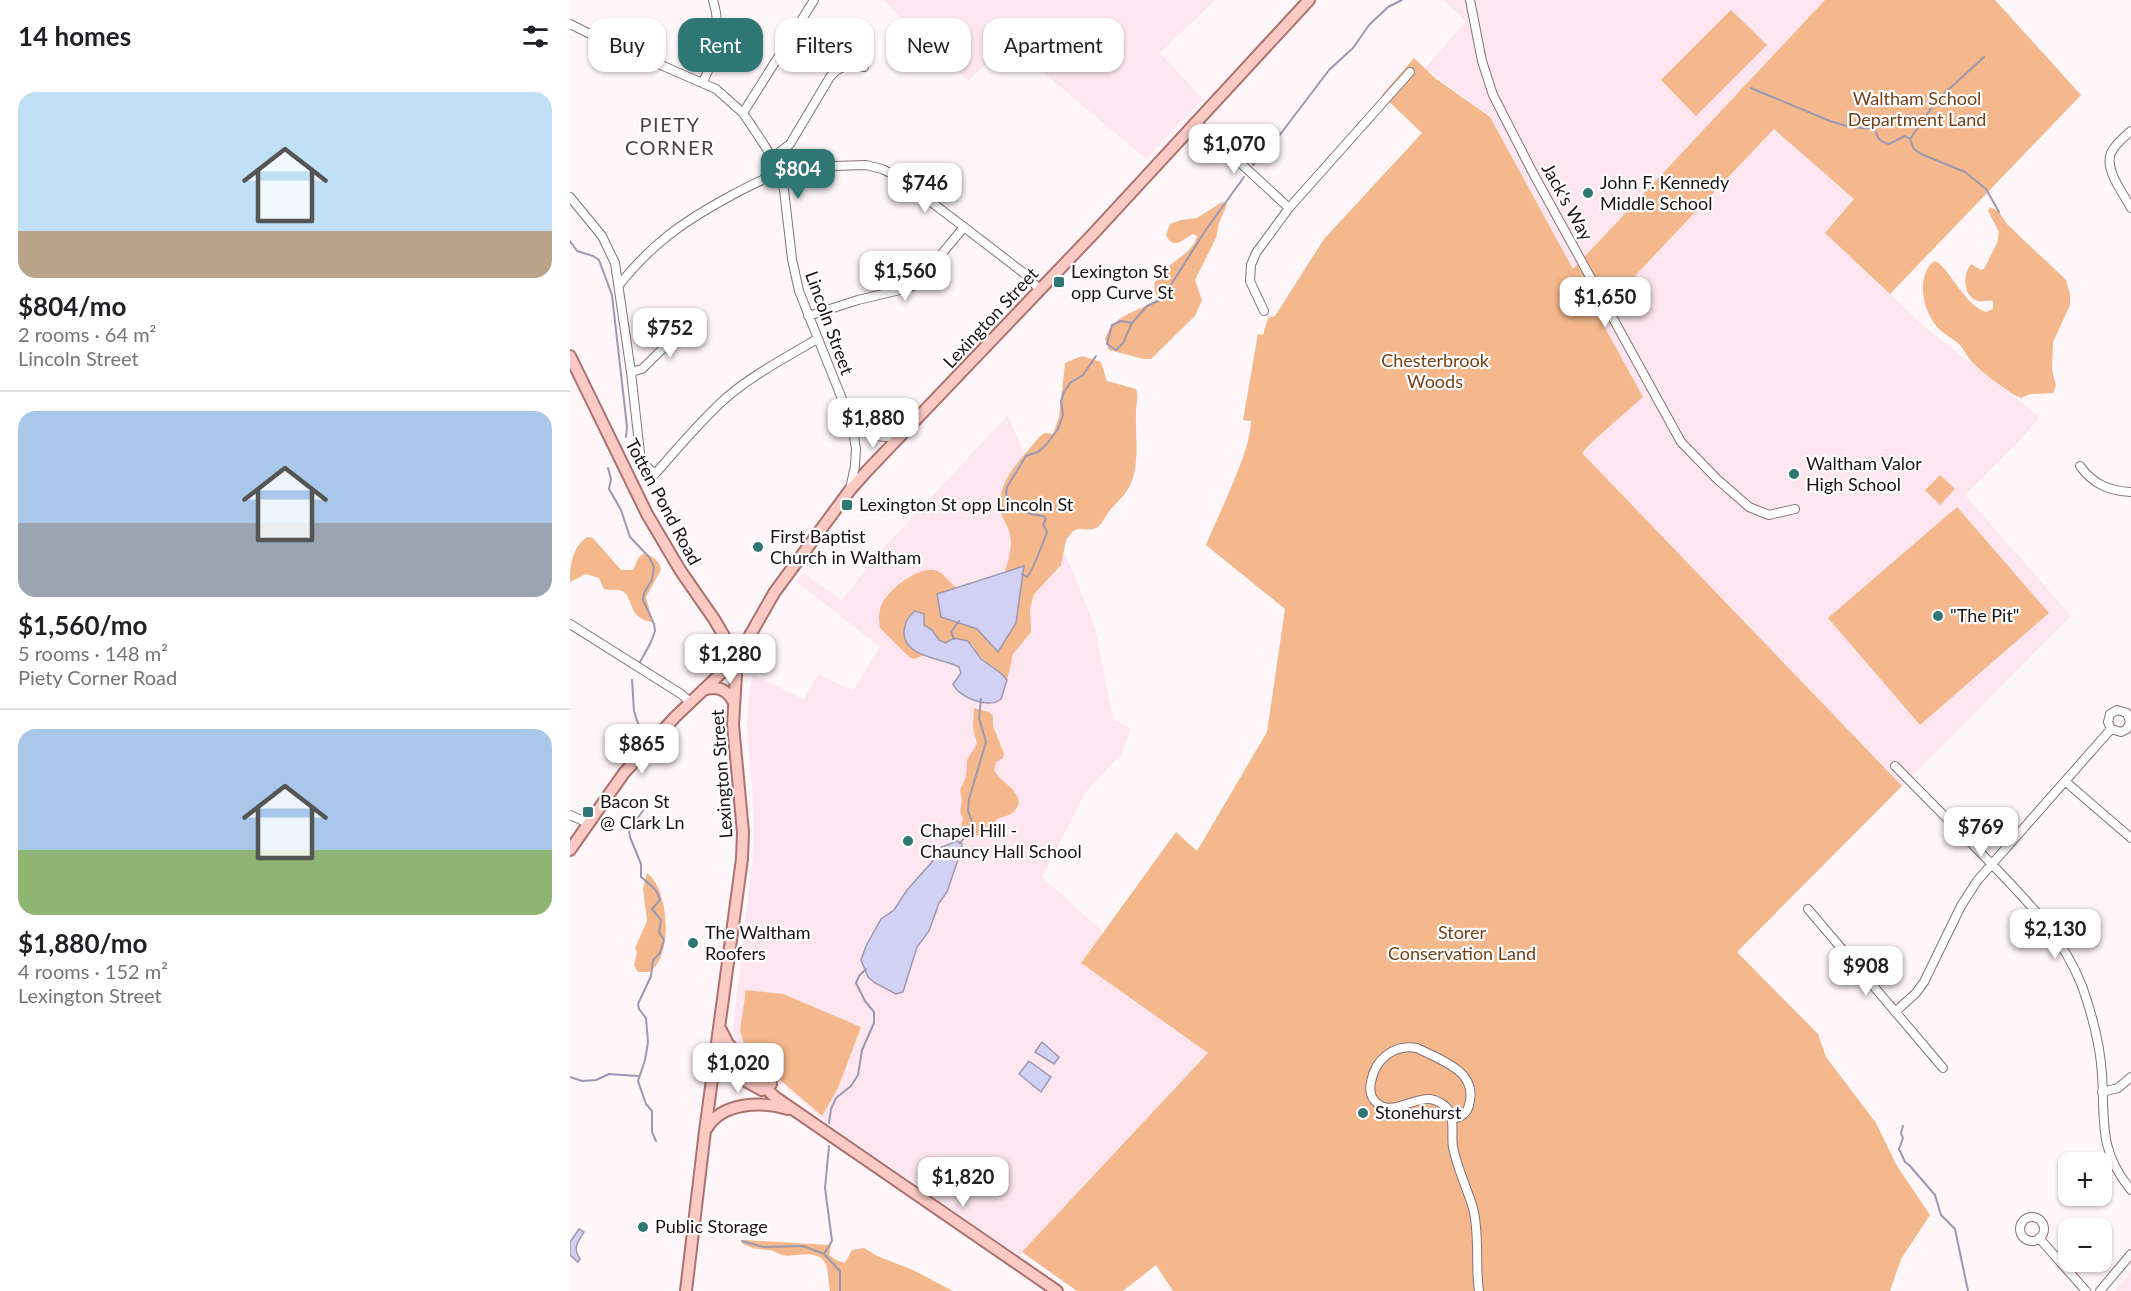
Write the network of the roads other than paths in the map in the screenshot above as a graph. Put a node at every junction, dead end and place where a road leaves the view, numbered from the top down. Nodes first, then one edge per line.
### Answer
1 (713, 0) edge
2 (814, 0) edge
3 (1309, 0) edge
4 (1470, 0) edge
5 (570, 24) edge
6 (833, 72) edge
7 (1410, 72) dead end
8 (703, 82) junction
9 (742, 113) junction
10 (1197, 123) junction
11 (2131, 131) edge
12 (774, 161) junction
13 (800, 167) junction
14 (779, 173) junction
15 (783, 186) junction
16 (570, 197) edge
17 (1289, 208) junction
18 (2131, 208) edge
19 (964, 227) junction
20 (619, 285) junction
21 (1040, 290) junction
22 (1264, 311) dead end
23 (808, 316) junction
24 (698, 319) dead end
25 (817, 339) junction
26 (570, 356) edge
27 (631, 372) junction
28 (852, 424) junction
29 (903, 434) junction
30 (2080, 466) dead end
31 (850, 490) junction
32 (2131, 492) edge
33 (1795, 509) dead end
34 (570, 624) edge
35 (736, 658) junction
36 (703, 690) junction
37 (690, 702) junction
38 (734, 703) junction
39 (2111, 729) dead end
40 (1895, 766) dead end
41 (2066, 782) junction
42 (570, 815) edge
43 (588, 823) junction
44 (2131, 838) edge
45 (570, 850) edge
46 (1992, 864) junction
47 (1809, 909) dead end
48 (1895, 1012) junction
49 (720, 1028) junction
50 (715, 1064) junction
51 (1943, 1068) dead end
52 (2131, 1077) edge
53 (2102, 1092) junction
54 (801, 1114) junction
55 (1452, 1119) junction
56 (813, 1123) junction
57 (705, 1131) junction
58 (2131, 1190) edge
59 (2039, 1238) dead end
60 (2131, 1254) edge
61 (686, 1291) edge
62 (1057, 1291) edge
63 (1479, 1291) edge
64 (2086, 1291) edge
65 (2100, 1291) edge

1 - 8 street
2 - 9 street
3 - 10 main road, Lexington Street
4 - 33 street, Jack's Way
5 - 8 street, Lincoln Street
6 - 12 street
7 - 17 street
8 - 9 street, Lincoln Street
9 - 12 street, Lincoln Street
10 - 17 street
10 - 21 main road, Lexington Street
11 - 18 street
12 - 13 street
12 - 14 street, Lincoln Street
13 - 15 street
13 - 19 street
14 - 15 street, Lincoln Street
14 - 20 street
15 - 23 street, Lincoln Street
16 - 20 street
17 - 22 street
19 - 21 street
19 - 23 street
20 - 27 street
21 - 29 main road, Lexington Street
23 - 25 street, Lincoln Street
24 - 27 street
25 - 27 street
25 - 28 street, Lincoln Street
26 - 35 main road, Totten Pond Road
28 - 29 street
28 - 31 street, Lincoln Street
29 - 31 main road, Lexington Street
30 - 32 street
31 - 35 main road, Lexington Street
34 - 37 street
35 - 36 main road
35 - 38 main road, Lexington Street
36 - 37 main road
36 - 38 main road
37 - 43 main road
38 - 49 main road, Lexington Street
39 - 41 street
40 - 46 street
41 - 44 street
41 - 46 street
42 - 43 street
43 - 45 main road
46 - 48 street
46 - 53 street
47 - 48 street
48 - 51 street
49 - 50 main road, Lexington Street
49 - 56 main road
50 - 54 main road
50 - 57 main road, Lexington Street
52 - 53 street
53 - 58 street
54 - 56 main road
54 - 57 main road
55 - 55 street
55 - 63 street
56 - 62 main road
57 - 61 main road, Lexington Street
59 - 64 street
60 - 65 street

